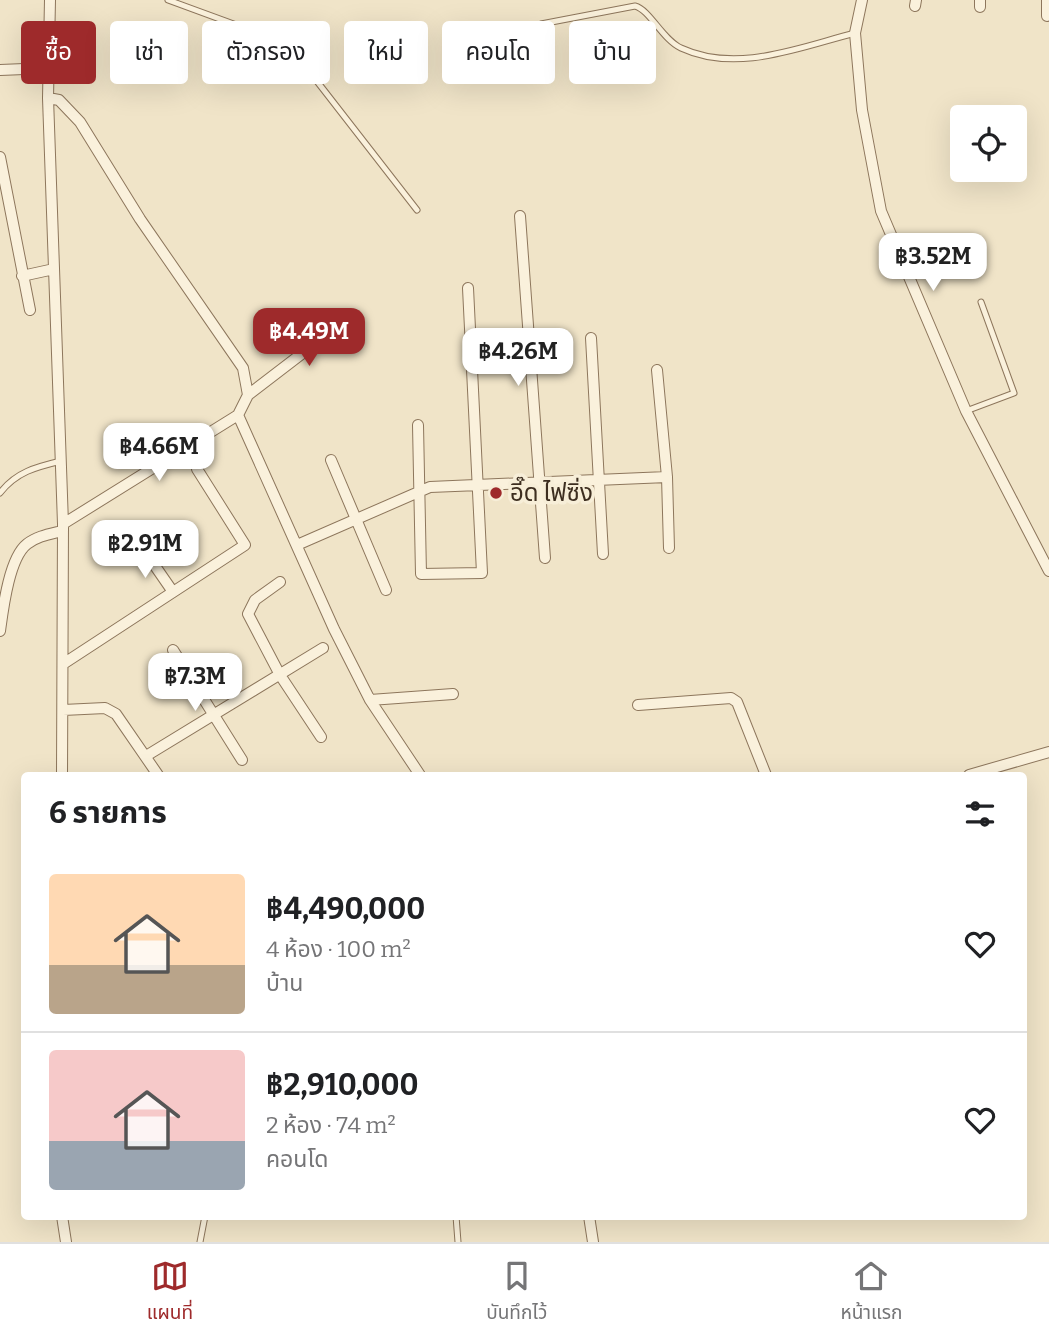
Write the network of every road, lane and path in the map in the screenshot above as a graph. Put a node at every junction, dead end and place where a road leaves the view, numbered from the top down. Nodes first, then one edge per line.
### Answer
1 (50, 0) edge
2 (168, 0) edge
3 (862, 0) edge
4 (1047, 0) edge
5 (1047, 16) dead end
6 (50, 21) edge
7 (555, 21) edge
8 (855, 33) junction
9 (21, 69) edge
10 (0, 70) edge
11 (48, 84) edge
12 (48, 98) junction
13 (0, 158) edge
14 (416, 210) dead end
15 (520, 216) dead end
16 (54, 269) junction
17 (22, 276) junction
18 (468, 288) dead end
19 (981, 302) dead end
20 (30, 310) dead end
21 (351, 316) dead end
22 (591, 338) dead end
23 (657, 370) dead end
24 (248, 395) junction
25 (966, 411) junction
26 (238, 415) junction
27 (418, 425) dead end
28 (331, 460) dead end
29 (61, 461) junction
30 (197, 469) dead end
31 (667, 477) junction
32 (599, 480) junction
33 (541, 483) junction
34 (478, 486) junction
35 (419, 492) junction
36 (0, 493) edge
37 (357, 519) junction
38 (63, 527) junction
39 (297, 545) junction
40 (669, 548) dead end
41 (144, 550) dead end
42 (603, 554) dead end
43 (545, 558) dead end
44 (1049, 572) edge
45 (280, 582) dead end
46 (386, 590) dead end
47 (173, 592) junction
48 (0, 631) edge
49 (323, 649) dead end
50 (173, 650) dead end
51 (63, 664) junction
52 (280, 675) junction
53 (453, 694) dead end
54 (370, 700) junction
55 (638, 705) dead end
56 (63, 710) junction
57 (215, 715) junction
58 (321, 737) dead end
59 (1049, 752) edge
60 (146, 756) junction
61 (243, 761) dead end
62 (62, 772) edge
63 (156, 772) edge
64 (418, 772) edge
65 (765, 772) edge
66 (979, 772) edge
67 (63, 1220) edge
68 (204, 1220) edge
69 (456, 1220) edge
70 (590, 1220) edge
71 (66, 1242) edge
72 (200, 1242) edge
73 (458, 1242) edge
74 (593, 1242) edge

1 - 6 street
2 - 14 lane
3 - 8 street
4 - 5 street
7 - 8 lane
8 - 25 street
9 - 10 street
11 - 12 street
12 - 16 street
12 - 24 street
13 - 17 street
15 - 33 street
16 - 17 street
16 - 29 street
17 - 20 street
18 - 34 street
19 - 25 lane
21 - 24 street
22 - 32 street
23 - 31 street
24 - 26 street
25 - 44 street
26 - 38 street
26 - 39 street
27 - 35 street
28 - 37 street
29 - 36 lane
29 - 38 street
30 - 47 street
31 - 32 street
31 - 40 street
32 - 33 street
32 - 42 street
33 - 34 street
33 - 43 street
34 - 35 street
34 - 35 street
35 - 37 street
37 - 39 street
37 - 46 street
38 - 48 street
38 - 51 street
39 - 54 street
41 - 47 street
45 - 52 street
47 - 51 street
49 - 52 street
50 - 57 street
51 - 56 street
52 - 57 street
52 - 58 street
53 - 54 street
54 - 64 street
55 - 65 street
56 - 60 street
56 - 62 street
57 - 60 street
57 - 61 street
59 - 66 street
60 - 63 street
67 - 71 street
68 - 72 lane
69 - 73 lane
70 - 74 street

